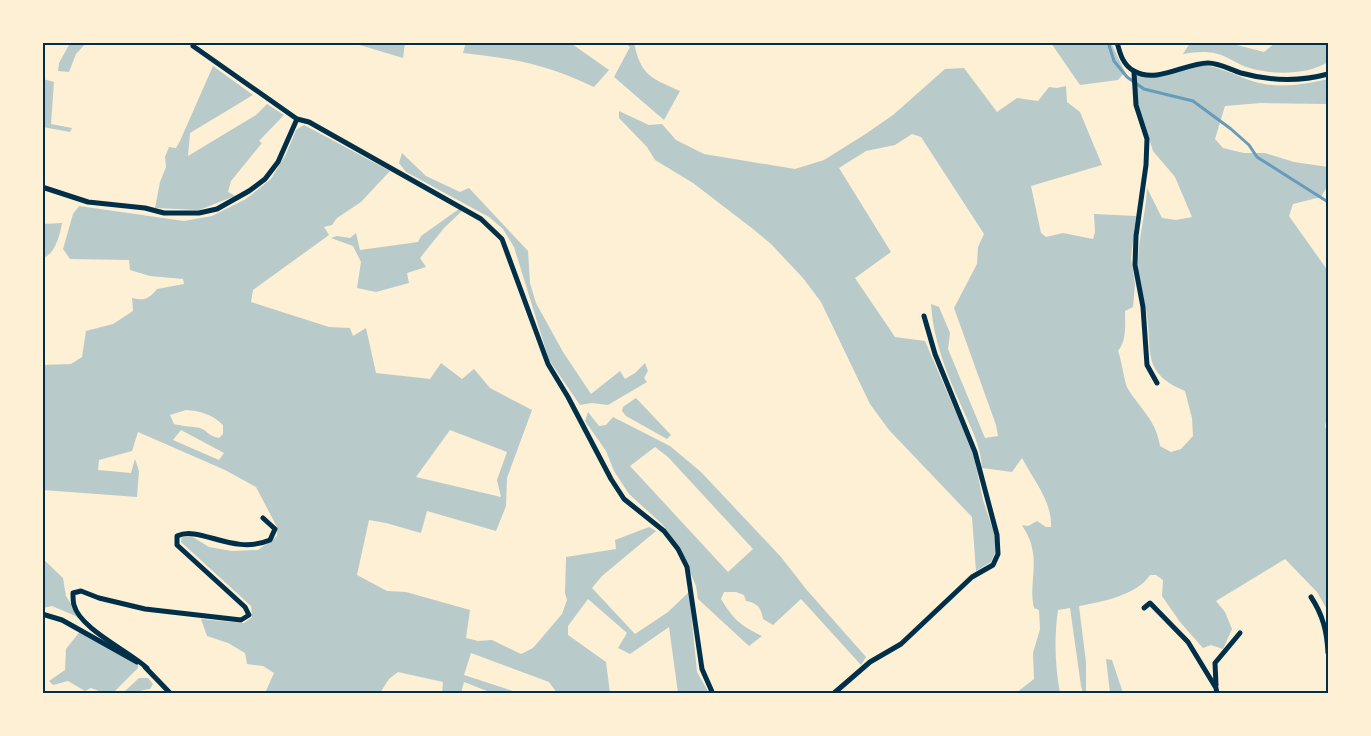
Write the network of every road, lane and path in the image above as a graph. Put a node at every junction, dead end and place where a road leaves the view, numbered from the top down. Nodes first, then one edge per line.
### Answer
1 (1117, 42) edge
2 (193, 46) dead end
3 (1134, 72) junction
4 (1328, 74) edge
5 (297, 118) junction
6 (42, 187) edge
7 (924, 316) dead end
8 (1158, 383) dead end
9 (263, 518) dead end
10 (1311, 597) dead end
11 (1144, 608) dead end
12 (42, 614) edge
13 (1240, 633) dead end
14 (1328, 653) edge
15 (147, 668) junction
16 (1216, 691) edge
17 (171, 694) edge
18 (713, 694) edge
19 (834, 694) edge

1 - 3 street
2 - 5 street
3 - 4 street
3 - 8 street
5 - 6 street
5 - 18 street
7 - 19 street
9 - 15 street
10 - 14 street
11 - 16 street
12 - 15 street
13 - 16 street
15 - 17 street

